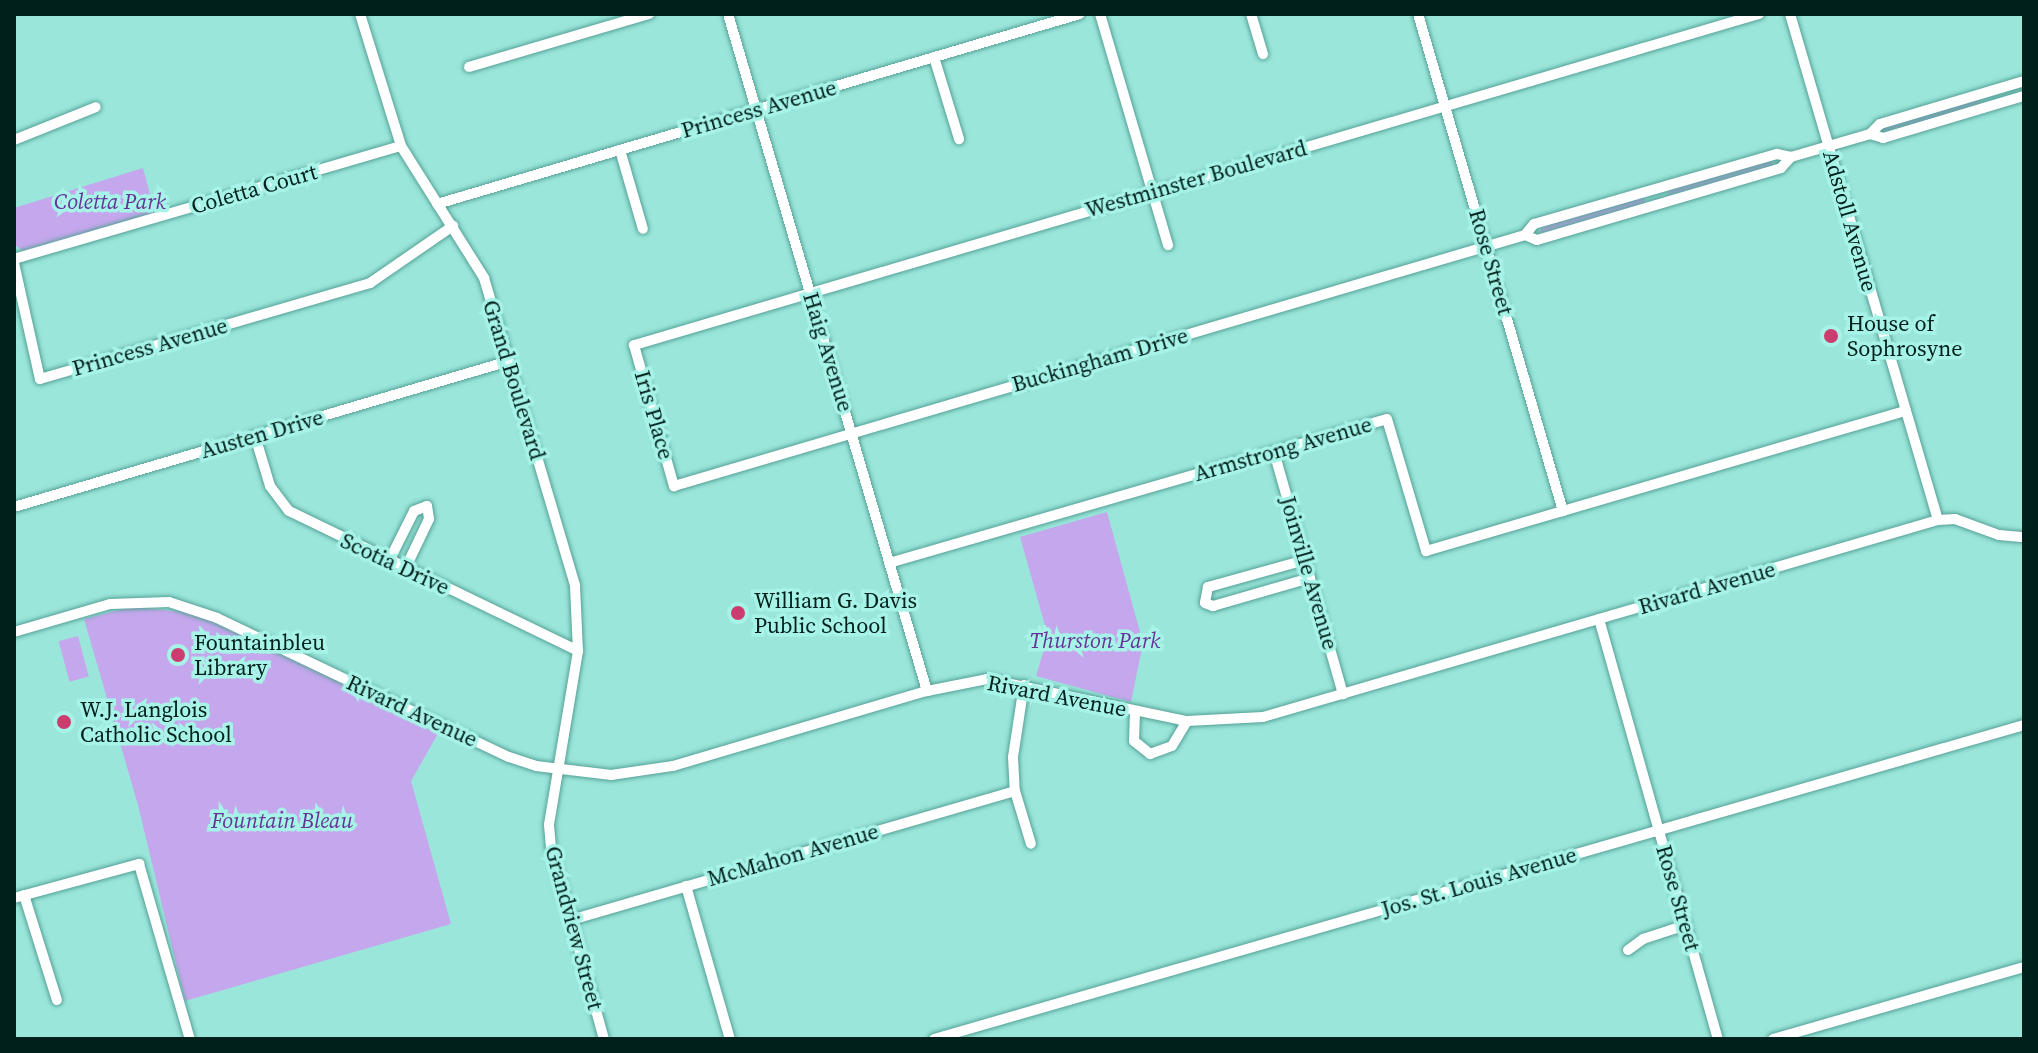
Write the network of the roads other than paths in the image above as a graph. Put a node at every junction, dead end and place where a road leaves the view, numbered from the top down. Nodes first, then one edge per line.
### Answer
1 (360, 14) edge
2 (649, 14) edge
3 (728, 14) edge
4 (1080, 14) edge
5 (1100, 14) edge
6 (1251, 14) edge
7 (1418, 14) edge
8 (1759, 14) edge
9 (1790, 14) edge
10 (1263, 54) dead end
11 (934, 57) junction
12 (469, 67) dead end
13 (2024, 81) edge
14 (2024, 96) edge
15 (1445, 106) junction
16 (96, 107) dead end
17 (756, 110) junction
18 (1870, 134) junction
19 (959, 139) dead end
20 (14, 140) edge
21 (401, 146) junction
22 (1828, 146) junction
23 (620, 150) junction
24 (1791, 157) junction
25 (1153, 192) junction
26 (437, 204) junction
27 (453, 226) junction
28 (643, 229) dead end
29 (1525, 235) junction
30 (1168, 245) dead end
31 (1486, 246) junction
32 (14, 261) edge
33 (810, 293) junction
34 (634, 345) joint
35 (509, 361) junction
36 (1906, 411) junction
37 (852, 433) junction
38 (255, 436) junction
39 (1274, 452) junction
40 (674, 486) joint
41 (14, 507) edge
42 (1563, 511) junction
43 (1938, 520) junction
44 (2024, 537) edge
45 (1305, 560) junction
46 (389, 561) junction
47 (889, 563) junction
48 (405, 569) junction
49 (1310, 578) junction
50 (1599, 619) junction
51 (14, 632) edge
52 (578, 651) junction
53 (1024, 685) junction
54 (927, 691) junction
55 (1343, 694) junction
56 (1135, 712) junction
57 (1187, 721) junction
58 (2024, 725) edge
59 (554, 769) junction
60 (1015, 791) junction
61 (1659, 830) junction
62 (1031, 844) dead end
63 (686, 886) junction
64 (19, 896) edge
65 (571, 920) junction
66 (1686, 925) junction
67 (1628, 950) dead end
68 (2024, 967) edge
69 (57, 1000) dead end
70 (190, 1039) edge
71 (604, 1039) edge
72 (730, 1039) edge
73 (934, 1039) edge
74 (1718, 1039) edge
75 (1773, 1039) edge

1 - 21 street, Grand Boulevard
2 - 12 street
3 - 17 street, Haig Avenue
4 - 11 street, Princess Avenue
5 - 25 street
6 - 10 street
7 - 15 street, Rose Street
8 - 15 street, Westminster Boulevard
9 - 22 street, Adstoll Avenue
11 - 17 street, Princess Avenue
11 - 19 street
13 - 18 street, Buckingham Drive
14 - 18 street, Buckingham Drive
15 - 25 street, Westminster Boulevard
15 - 31 street, Rose Street
16 - 20 street
17 - 23 street, Princess Avenue
17 - 33 street, Haig Avenue
18 - 22 street, Buckingham Drive
21 - 26 street, Grand Boulevard
21 - 32 street, Coletta Court
22 - 24 street, Buckingham Drive
22 - 36 street, Adstoll Avenue
23 - 26 street, Princess Avenue
23 - 28 street
24 - 29 street, Buckingham Drive
24 - 29 street, Buckingham Drive
25 - 30 street
25 - 33 street, Westminster Boulevard
26 - 27 street, Grand Boulevard
27 - 32 street, Princess Avenue
27 - 35 street, Grand Boulevard
29 - 31 street, Buckingham Drive
31 - 37 street, Buckingham Drive
31 - 42 street, Rose Street
33 - 34 street, Westminster Boulevard
33 - 37 street, Haig Avenue
34 - 40 street, Iris Place
35 - 38 street, Austen Drive
35 - 52 street, Grand Boulevard
36 - 42 street, Armstrong Avenue
36 - 43 street, Adstoll Avenue
37 - 40 street, Buckingham Drive
37 - 47 street, Haig Avenue
38 - 41 street, Austen Drive
38 - 46 street, Scotia Drive
39 - 42 street, Armstrong Avenue
39 - 45 street, Joinville Avenue
39 - 47 street, Armstrong Avenue
43 - 44 street, Rivard Avenue
43 - 50 street, Rivard Avenue
45 - 49 street, Joinville Avenue
45 - 49 street
46 - 48 street, Scotia Drive
46 - 48 street
47 - 54 street, Haig Avenue
48 - 52 street, Scotia Drive
49 - 55 street, Joinville Avenue
50 - 55 street, Rivard Avenue
50 - 61 street, Rose Street
51 - 59 street, Rivard Avenue
52 - 59 street, Grand Boulevard
53 - 54 street, Rivard Avenue
53 - 56 street, Rivard Avenue
53 - 60 street
54 - 59 street, Rivard Avenue
55 - 57 street, Rivard Avenue
56 - 57 street, Rivard Avenue
56 - 57 street
58 - 61 street, Jos. St. Louis Avenue
59 - 65 street, Grandview Street
60 - 62 street
60 - 63 street, McMahon Avenue
61 - 66 street, Rose Street
61 - 73 street, Jos. St. Louis Avenue
63 - 65 street, McMahon Avenue
63 - 72 street
64 - 69 street
64 - 70 street
65 - 71 street, Grandview Street
66 - 67 street
66 - 74 street, Rose Street
68 - 75 street

